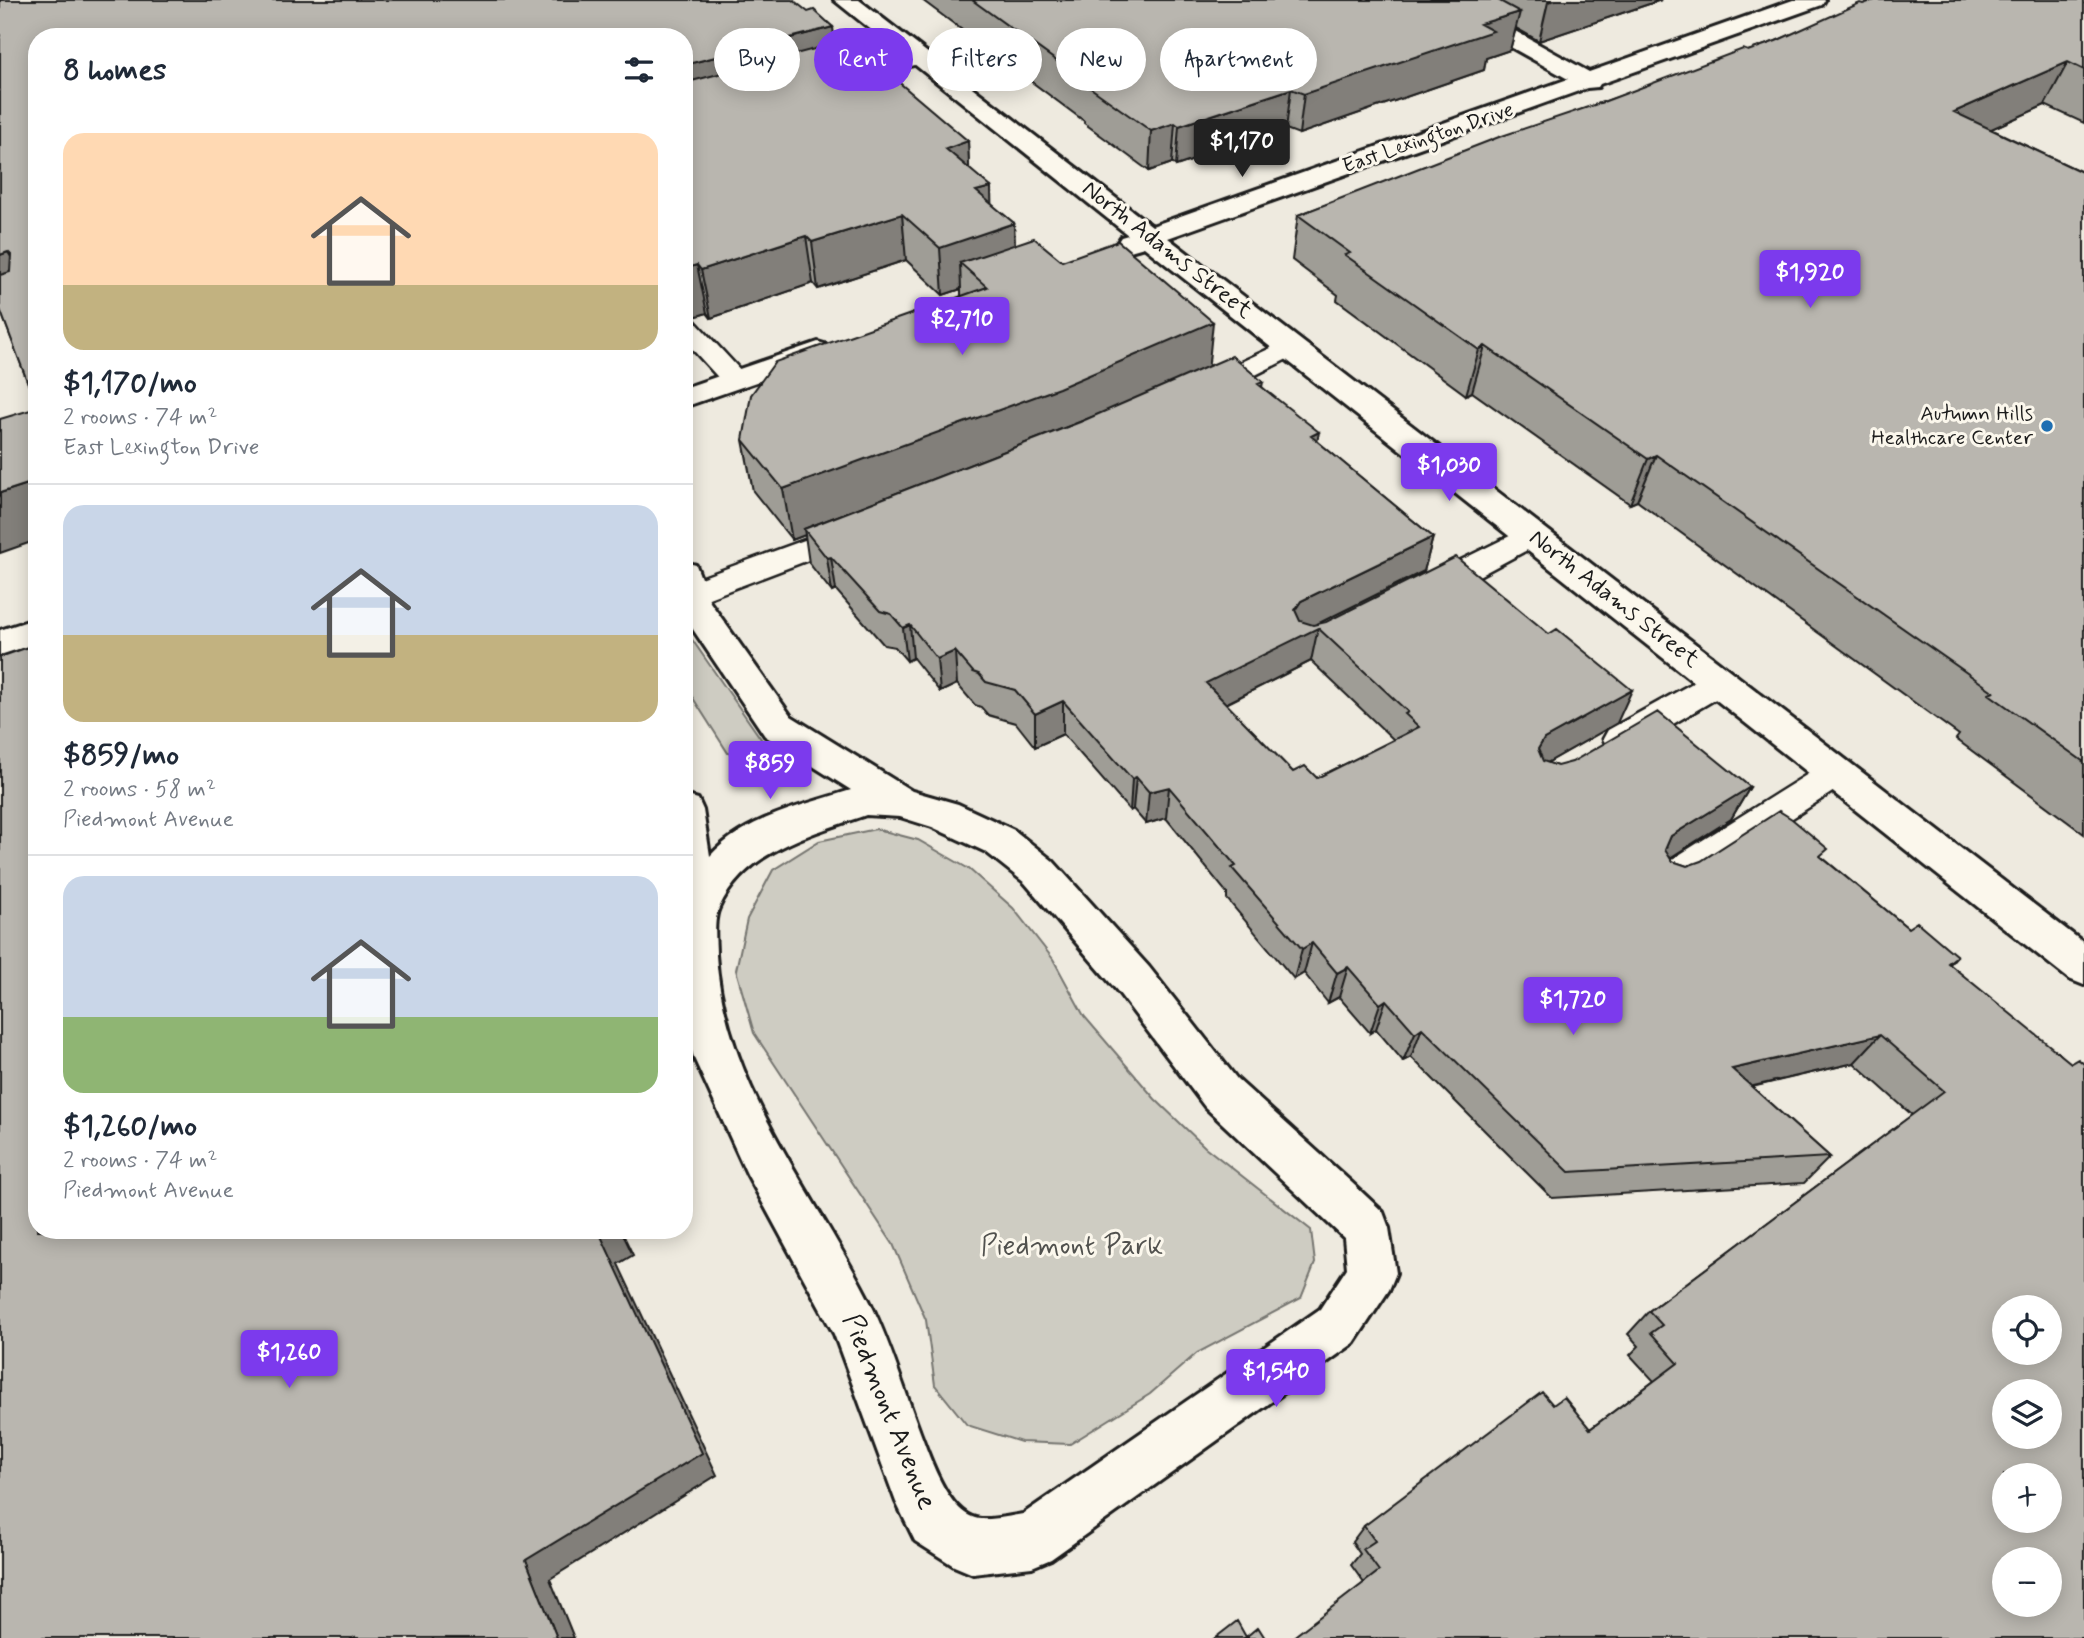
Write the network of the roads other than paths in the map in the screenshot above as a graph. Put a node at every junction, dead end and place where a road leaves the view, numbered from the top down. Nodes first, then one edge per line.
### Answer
1 (845, 0) edge
2 (1443, 0) edge
3 (1814, 0) edge
4 (919, 58) junction
5 (1590, 82) junction
6 (813, 87) edge
7 (1149, 236) junction
8 (1111, 250) edge
9 (693, 334) edge
10 (838, 344) edge
11 (1290, 347) junction
12 (735, 380) junction
13 (693, 395) edge
14 (1181, 400) edge
15 (876, 524) edge
16 (1532, 535) junction
17 (693, 581) edge
18 (1404, 596) edge
19 (693, 601) edge
20 (28, 633) edge
21 (0, 643) edge
22 (1720, 682) junction
23 (1590, 757) edge
24 (1836, 773) junction
25 (900, 802) junction
26 (693, 872) edge
27 (1668, 880) edge
28 (698, 906) junction
29 (2084, 967) edge

1 - 4 street, North Adams Street
2 - 5 street
3 - 5 street, East Lexington Drive
4 - 6 lane
4 - 7 street, North Adams Street
5 - 7 street, East Lexington Drive
7 - 8 street, East Lexington Drive
7 - 11 street, North Adams Street
9 - 12 lane
10 - 12 street
11 - 14 lane
11 - 16 street, North Adams Street
12 - 13 street
15 - 17 lane
16 - 18 lane
16 - 22 street, North Adams Street
19 - 25 street, Piedmont Avenue
20 - 21 street
22 - 23 lane
22 - 24 street, North Adams Street
24 - 27 lane
24 - 29 street, North Adams Street
25 - 28 street, Piedmont Avenue
25 - 28 street, Piedmont Avenue
26 - 28 street, Piedmont Avenue

